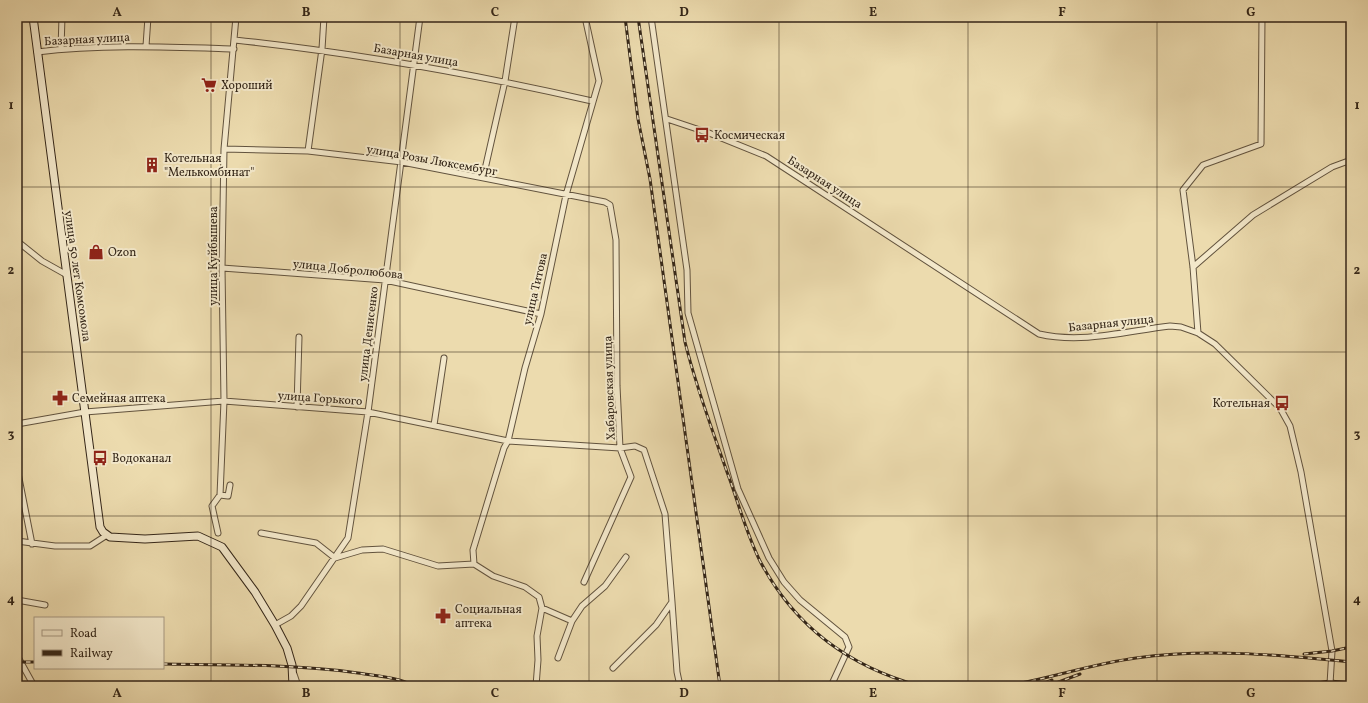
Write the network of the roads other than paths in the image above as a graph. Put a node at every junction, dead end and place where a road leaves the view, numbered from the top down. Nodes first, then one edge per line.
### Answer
1 (33, 17) edge
2 (62, 17) edge
3 (148, 17) edge
4 (236, 17) edge
5 (324, 17) edge
6 (420, 17) edge
7 (515, 17) edge
8 (585, 17) edge
9 (651, 17) edge
10 (1262, 17) edge
11 (235, 40) junction
12 (146, 46) junction
13 (61, 49) junction
14 (234, 50) junction
15 (322, 50) junction
16 (37, 52) junction
17 (413, 65) junction
18 (505, 81) junction
19 (592, 101) junction
20 (667, 119) junction
21 (224, 149) junction
22 (308, 151) junction
23 (1351, 160) edge
24 (402, 162) junction
25 (483, 178) junction
26 (566, 195) junction
27 (610, 206) joint
28 (17, 241) edge
29 (1193, 267) junction
30 (222, 268) junction
31 (67, 275) junction
32 (385, 280) junction
33 (540, 314) junction
34 (1198, 333) junction
35 (299, 337) dead end
36 (444, 358) dead end
37 (224, 401) junction
38 (297, 407) junction
39 (85, 412) junction
40 (368, 412) junction
41 (17, 424) edge
42 (434, 425) junction
43 (508, 440) junction
44 (620, 448) junction
45 (17, 468) edge
46 (230, 485) dead end
47 (220, 495) junction
48 (218, 533) dead end
49 (261, 533) dead end
50 (107, 536) junction
51 (17, 541) edge
52 (32, 544) junction
53 (626, 557) dead end
54 (335, 558) junction
55 (474, 564) junction
56 (584, 582) dead end
57 (17, 600) edge
58 (672, 602) junction
59 (45, 605) dead end
60 (542, 608) junction
61 (572, 621) junction
62 (275, 625) junction
63 (17, 658) edge
64 (558, 658) dead end
65 (292, 665) junction
66 (613, 668) dead end
67 (1330, 684) junction
68 (34, 686) edge
69 (293, 686) edge
70 (298, 686) edge
71 (536, 686) edge
72 (680, 686) edge
73 (831, 686) edge
74 (1318, 686) edge
75 (1351, 686) edge

1 - 16 street, улица 50 лет Комсомола
2 - 13 street
3 - 12 street
4 - 11 street, улица Куйбышева
5 - 15 street
6 - 17 street, улица Денисенко
7 - 18 street
8 - 19 street, улица Титова
9 - 20 street
10 - 29 street
11 - 14 street, улица Куйбышева
11 - 15 street, Базарная улица
12 - 13 street, Базарная улица
12 - 14 street, Базарная улица
13 - 16 street, Базарная улица
14 - 21 street, улица Куйбышева
15 - 17 street, Базарная улица
15 - 22 street
16 - 31 street, улица 50 лет Комсомола
17 - 18 street, Базарная улица
17 - 24 street, улица Денисенко
18 - 19 street, Базарная улица
18 - 25 street
19 - 26 street, улица Титова
20 - 34 street, Базарная улица
20 - 73 street
21 - 22 street, улица Розы Люксембург
21 - 30 street, улица Куйбышева
22 - 24 street, улица Розы Люксембург
23 - 29 street
24 - 25 street, улица Розы Люксембург
24 - 32 street, улица Денисенко
25 - 26 street, улица Розы Люксембург
26 - 27 street, улица Розы Люксембург
26 - 33 street, улица Титова
27 - 44 street, Хабаровская улица
28 - 31 street
29 - 34 street
30 - 32 street, улица Добролюбова
30 - 37 street, улица Куйбышева
31 - 39 street, улица 50 лет Комсомола
32 - 33 street, улица Добролюбова
32 - 40 street, улица Денисенко
33 - 43 street, улица Титова
34 - 67 street, Базарная улица
35 - 38 street
36 - 42 street
37 - 38 street, улица Горького
37 - 39 street, улица Горького
37 - 47 street, улица Куйбышева
38 - 40 street, улица Горького
39 - 41 street, улица Горького
39 - 50 street, улица 50 лет Комсомола
40 - 42 street, улица Горького
40 - 54 street, улица Денисенко
42 - 43 street, улица Горького
43 - 44 street, улица Горького
43 - 55 street, улица Титова
44 - 56 street, Хабаровская улица
44 - 58 street, улица Горького
45 - 52 street
46 - 47 street, улица Куйбышева
47 - 48 street, улица Куйбышева
49 - 54 street
50 - 52 street
50 - 62 street
51 - 52 street
53 - 61 street
54 - 55 street
54 - 62 street, улица Денисенко
55 - 60 street
57 - 59 street
58 - 66 street
58 - 72 street, улица Горького
60 - 61 street
60 - 71 street
61 - 64 street
62 - 65 street
63 - 68 street
65 - 69 street
65 - 70 street
67 - 74 street
67 - 75 street

